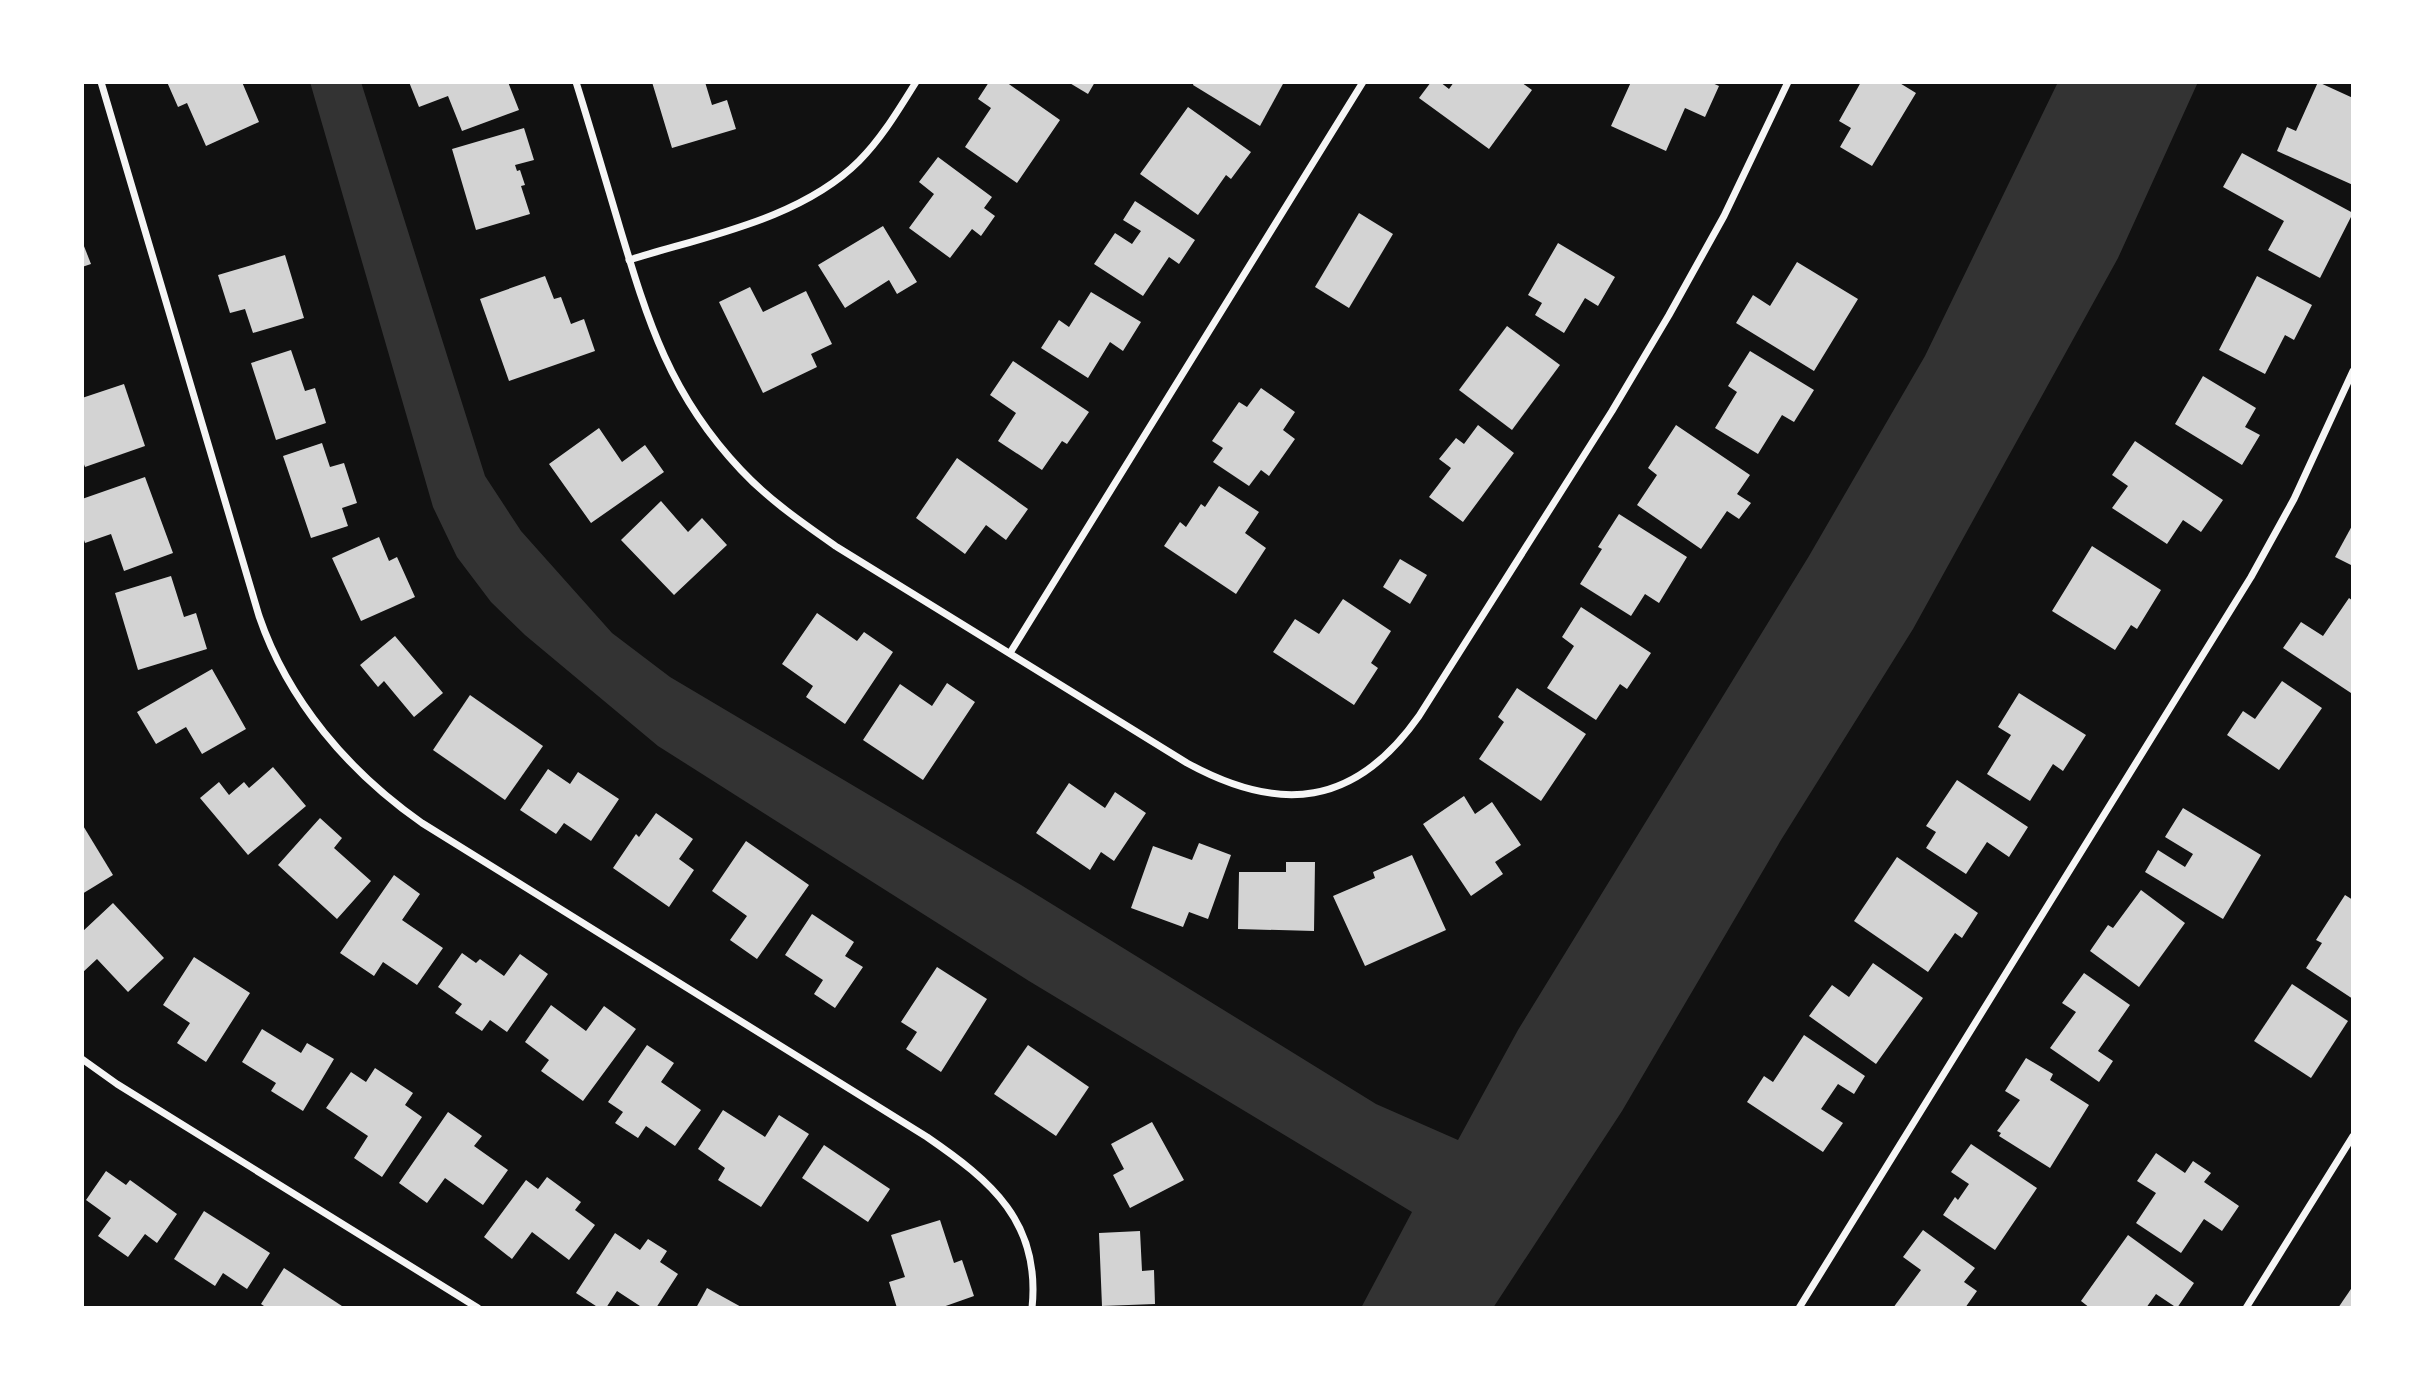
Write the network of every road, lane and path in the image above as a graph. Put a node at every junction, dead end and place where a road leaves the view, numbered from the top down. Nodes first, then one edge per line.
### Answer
1 (101, 82) edge
2 (576, 82) edge
3 (916, 82) edge
4 (1363, 82) edge
5 (1788, 82) edge
6 (629, 260) junction
7 (2353, 371) edge
8 (1010, 653) junction
9 (82, 1059) edge
10 (2353, 1136) edge
11 (478, 1308) edge
12 (1032, 1308) edge
13 (1799, 1308) edge
14 (2246, 1308) edge

1 - 12 street
2 - 6 street
3 - 6 street
4 - 8 street
5 - 8 street
6 - 8 street
7 - 13 street
9 - 11 street
10 - 14 street

